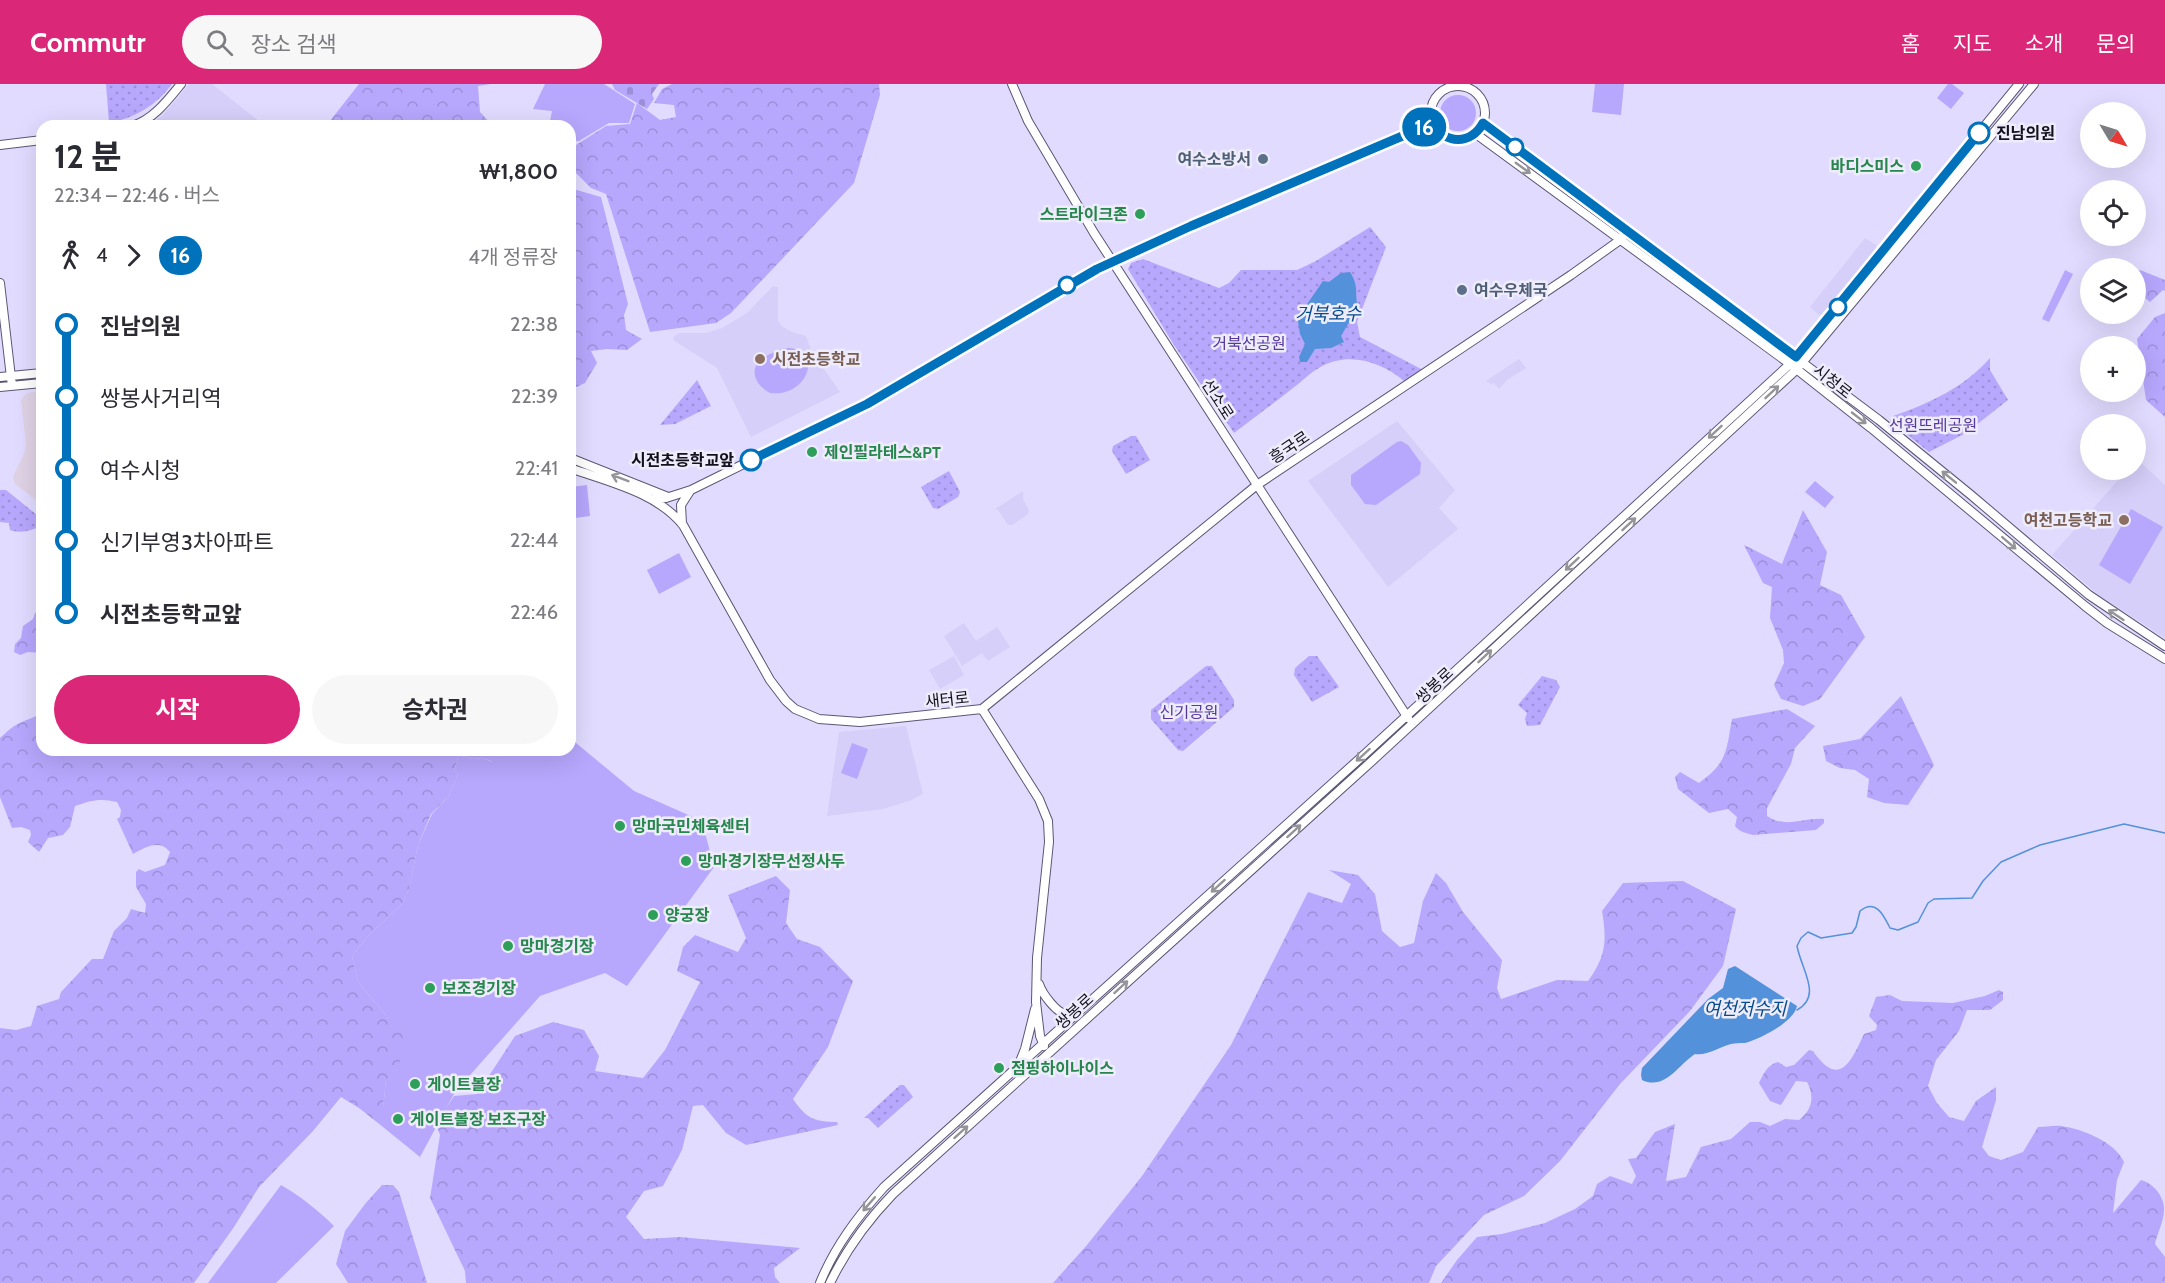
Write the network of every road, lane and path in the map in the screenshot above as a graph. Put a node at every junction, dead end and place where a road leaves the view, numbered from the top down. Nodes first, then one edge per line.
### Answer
1 (181, 84) edge
2 (1012, 84) edge
3 (2019, 84) edge
4 (2034, 84) edge
5 (1474, 87) edge
6 (2001, 105) junction
7 (2010, 112) junction
8 (144, 120) edge
9 (1433, 123) junction
10 (1483, 123) junction
11 (1476, 134) junction
12 (36, 141) edge
13 (0, 145) edge
14 (1627, 231) junction
15 (1620, 240) junction
16 (1113, 262) junction
17 (0, 283) edge
18 (1799, 359) junction
19 (1793, 367) junction
20 (36, 374) edge
21 (11, 376) junction
22 (0, 377) edge
23 (36, 384) edge
24 (12, 386) junction
25 (0, 387) edge
26 (576, 460) edge
27 (576, 470) edge
28 (1257, 485) junction
29 (691, 490) junction
30 (1971, 495) junction
31 (670, 497) junction
32 (650, 498) junction
33 (1964, 505) junction
34 (680, 522) junction
35 (2163, 645) edge
36 (2156, 654) junction
37 (2165, 660) edge
38 (982, 709) junction
39 (1406, 716) junction
40 (1412, 724) junction
41 (1037, 979) junction
42 (1036, 1002) junction
43 (1082, 1008) junction
44 (1042, 1044) junction
45 (1049, 1052) junction
46 (1008, 1075) junction
47 (910, 1163) junction
48 (917, 1171) junction
49 (820, 1283) edge
50 (830, 1283) edge

1 - 8 street
2 - 16 street, 선소로
3 - 6 street, 쌍봉로
4 - 7 street, 쌍봉로
5 - 9 street
5 - 10 street
6 - 7 street
6 - 18 street, 쌍봉로
7 - 18 street, 쌍봉로
9 - 11 street
9 - 16 street
10 - 11 street
10 - 14 street, 시청로
11 -> 15 street, 시청로
12 - 13 street
14 - 15 street, 흥국로
14 - 18 street, 시청로
15 - 19 street, 시청로
15 - 28 street, 흥국로
16 - 28 street, 선소로
16 - 29 street
17 - 21 street
18 - 19 street, 쌍봉로
30 -> 18 street, 시청로
19 -> 33 street, 시청로
19 -> 39 street, 쌍봉로
40 -> 19 street, 쌍봉로
20 - 21 street
21 - 22 street
21 - 24 street
23 - 24 street
24 - 25 street
31 -> 26 street
27 - 32 street
28 - 38 street, 흥국로
28 - 39 street, 선소로
29 - 31 street
29 - 34 street
30 - 33 street
35 -> 30 street, 시청로
31 - 32 street
32 - 34 street
33 -> 36 street, 시청로
34 - 38 street, 새터로
35 - 36 street
36 - 37 street, 시청로
38 - 41 street, 새터로
39 - 40 street, 선소로
39 -> 43 street, 쌍봉로
45 -> 40 street, 쌍봉로
41 - 42 street, 새터로
41 - 43 street
42 - 44 street, 새터로
42 - 46 street
43 - 44 street, 쌍봉로
44 - 45 street
44 - 46 street, 쌍봉로
48 -> 45 street, 쌍봉로
46 - 47 street, 쌍봉로
47 - 48 street
47 -> 49 street, 쌍봉로
48 - 50 street, 쌍봉로

